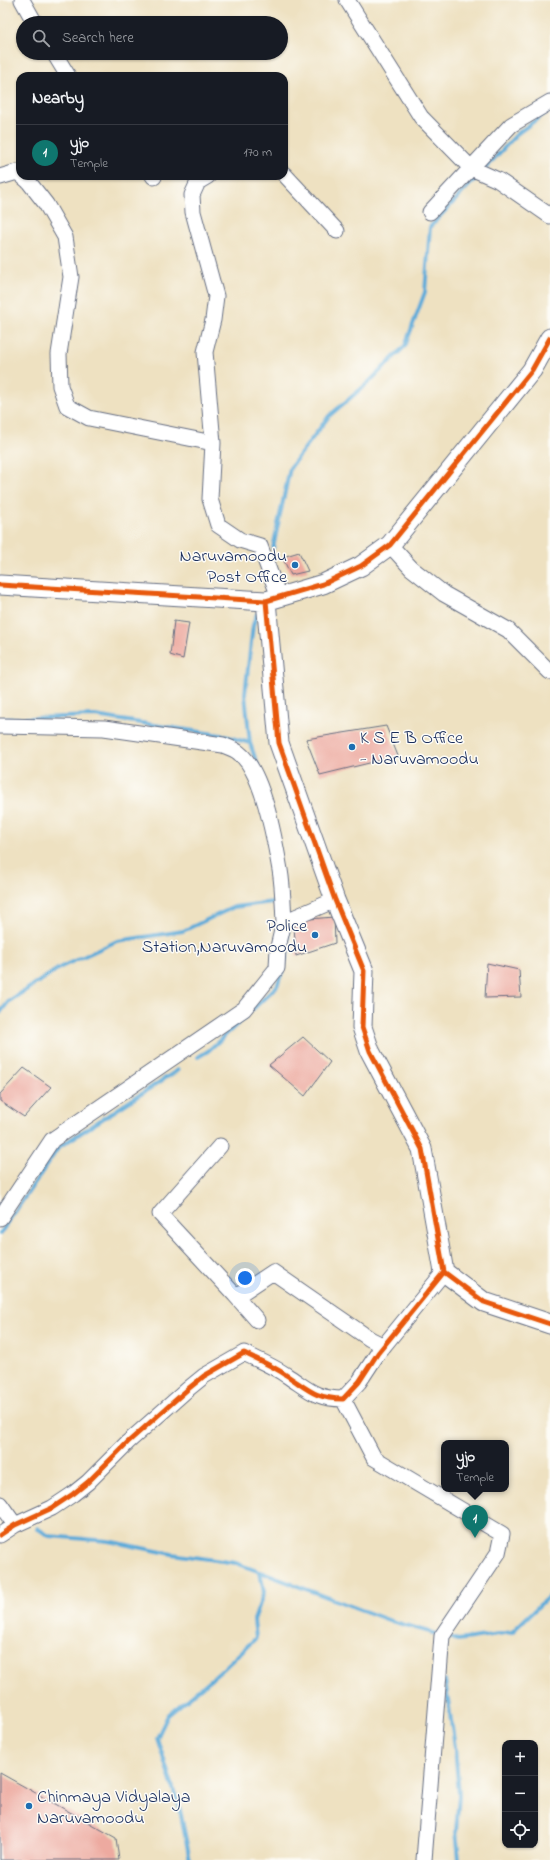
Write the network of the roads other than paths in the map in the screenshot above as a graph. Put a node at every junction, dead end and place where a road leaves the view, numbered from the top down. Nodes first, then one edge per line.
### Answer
1 (26, 0) edge
2 (346, 0) edge
3 (33, 16) edge
4 (58, 60) edge
5 (66, 72) edge
6 (550, 102) edge
7 (471, 169) junction
8 (16, 172) edge
9 (0, 177) edge
10 (288, 178) edge
11 (28, 180) edge
12 (201, 180) edge
13 (430, 212) dead end
14 (550, 216) edge
15 (337, 231) dead end
16 (550, 338) edge
17 (213, 443) junction
18 (390, 545) junction
19 (0, 585) edge
20 (272, 600) junction
21 (550, 672) edge
22 (0, 726) edge
23 (335, 900) junction
24 (284, 916) junction
25 (220, 1146) dead end
26 (0, 1218) edge
27 (444, 1272) junction
28 (236, 1295) junction
29 (257, 1320) dead end
30 (550, 1324) edge
31 (384, 1346) junction
32 (343, 1399) junction
33 (0, 1504) edge
34 (15, 1525) junction
35 (0, 1535) edge
36 (424, 1860) edge

1 - 3 street
2 - 7 street
4 - 5 street
6 - 7 street
7 - 13 street
7 - 14 street
8 - 9 street
10 - 15 street
11 - 17 street
12 - 17 street
16 - 18 street
17 - 20 street
18 - 20 street
18 - 21 street
19 - 20 street
20 - 23 street
22 - 24 street
23 - 24 street
23 - 27 street
24 - 26 street
25 - 28 street
27 - 30 street
27 - 31 street
28 - 29 street
28 - 31 street
31 - 32 street
32 - 34 street
32 - 36 street
33 - 34 street
34 - 35 street

